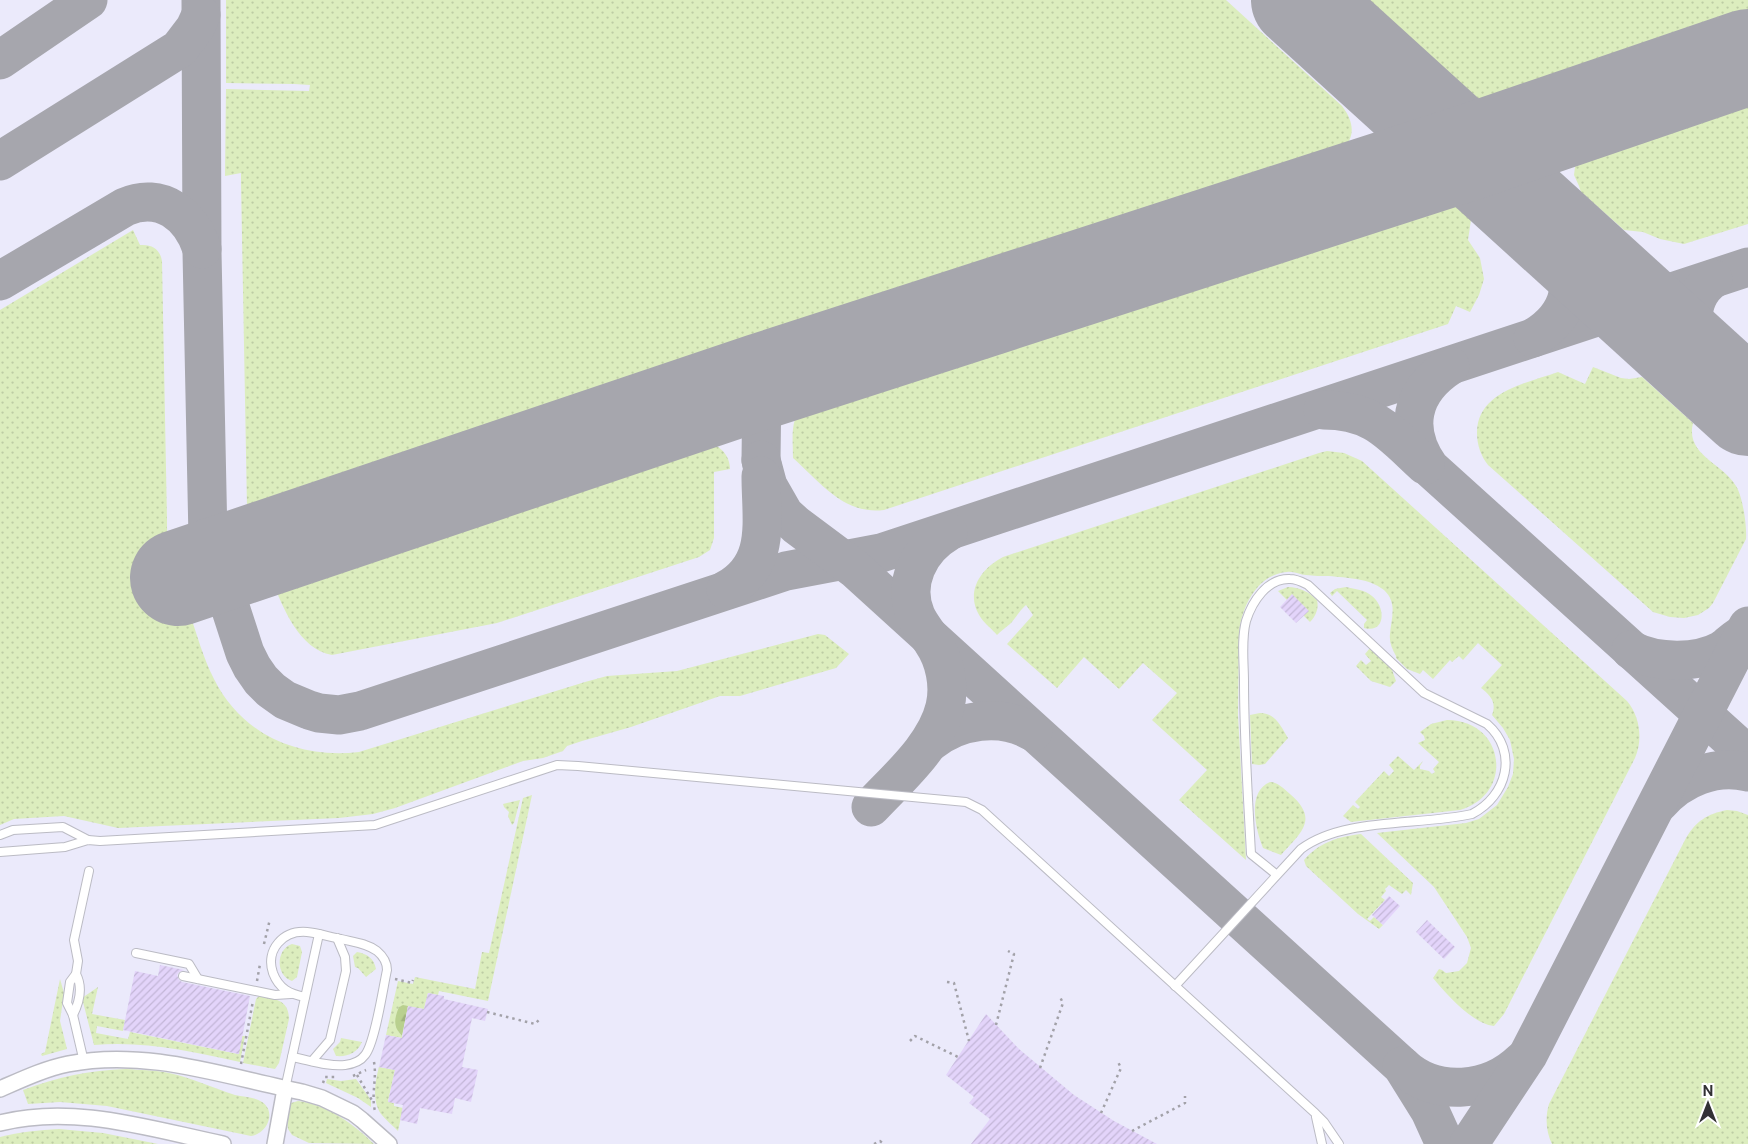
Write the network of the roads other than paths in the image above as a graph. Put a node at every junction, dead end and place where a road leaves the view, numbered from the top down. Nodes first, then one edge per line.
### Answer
1 (0, 835) edge
2 (88, 840) junction
3 (0, 852) edge
4 (89, 871) dead end
5 (1277, 875) junction
6 (319, 934) junction
7 (337, 938) junction
8 (136, 953) dead end
9 (183, 976) dead end
10 (198, 979) junction
11 (1175, 986) junction
12 (291, 994) junction
13 (305, 997) junction
14 (292, 1057) junction
15 (312, 1061) junction
16 (84, 1062) junction
17 (0, 1089) edge
18 (285, 1089) junction
19 (1315, 1113) junction
20 (0, 1124) edge
21 (223, 1144) edge
22 (275, 1144) edge
23 (389, 1144) edge
24 (1322, 1144) edge
25 (1339, 1144) edge

1 - 2 lane
2 - 3 lane
2 - 11 lane
4 - 16 lane
5 - 5 lane
5 - 11 lane
6 - 7 lane
6 - 12 lane
6 - 13 lane
7 - 15 lane
7 - 15 lane
8 - 10 lane
9 - 10 lane
10 - 12 lane
11 - 19 lane
12 - 13 lane
13 - 14 lane
14 - 15 lane
14 - 18 lane
16 - 17 street
16 - 18 street
18 - 22 street
18 - 23 street
19 - 24 lane
19 - 25 lane
20 - 21 street

